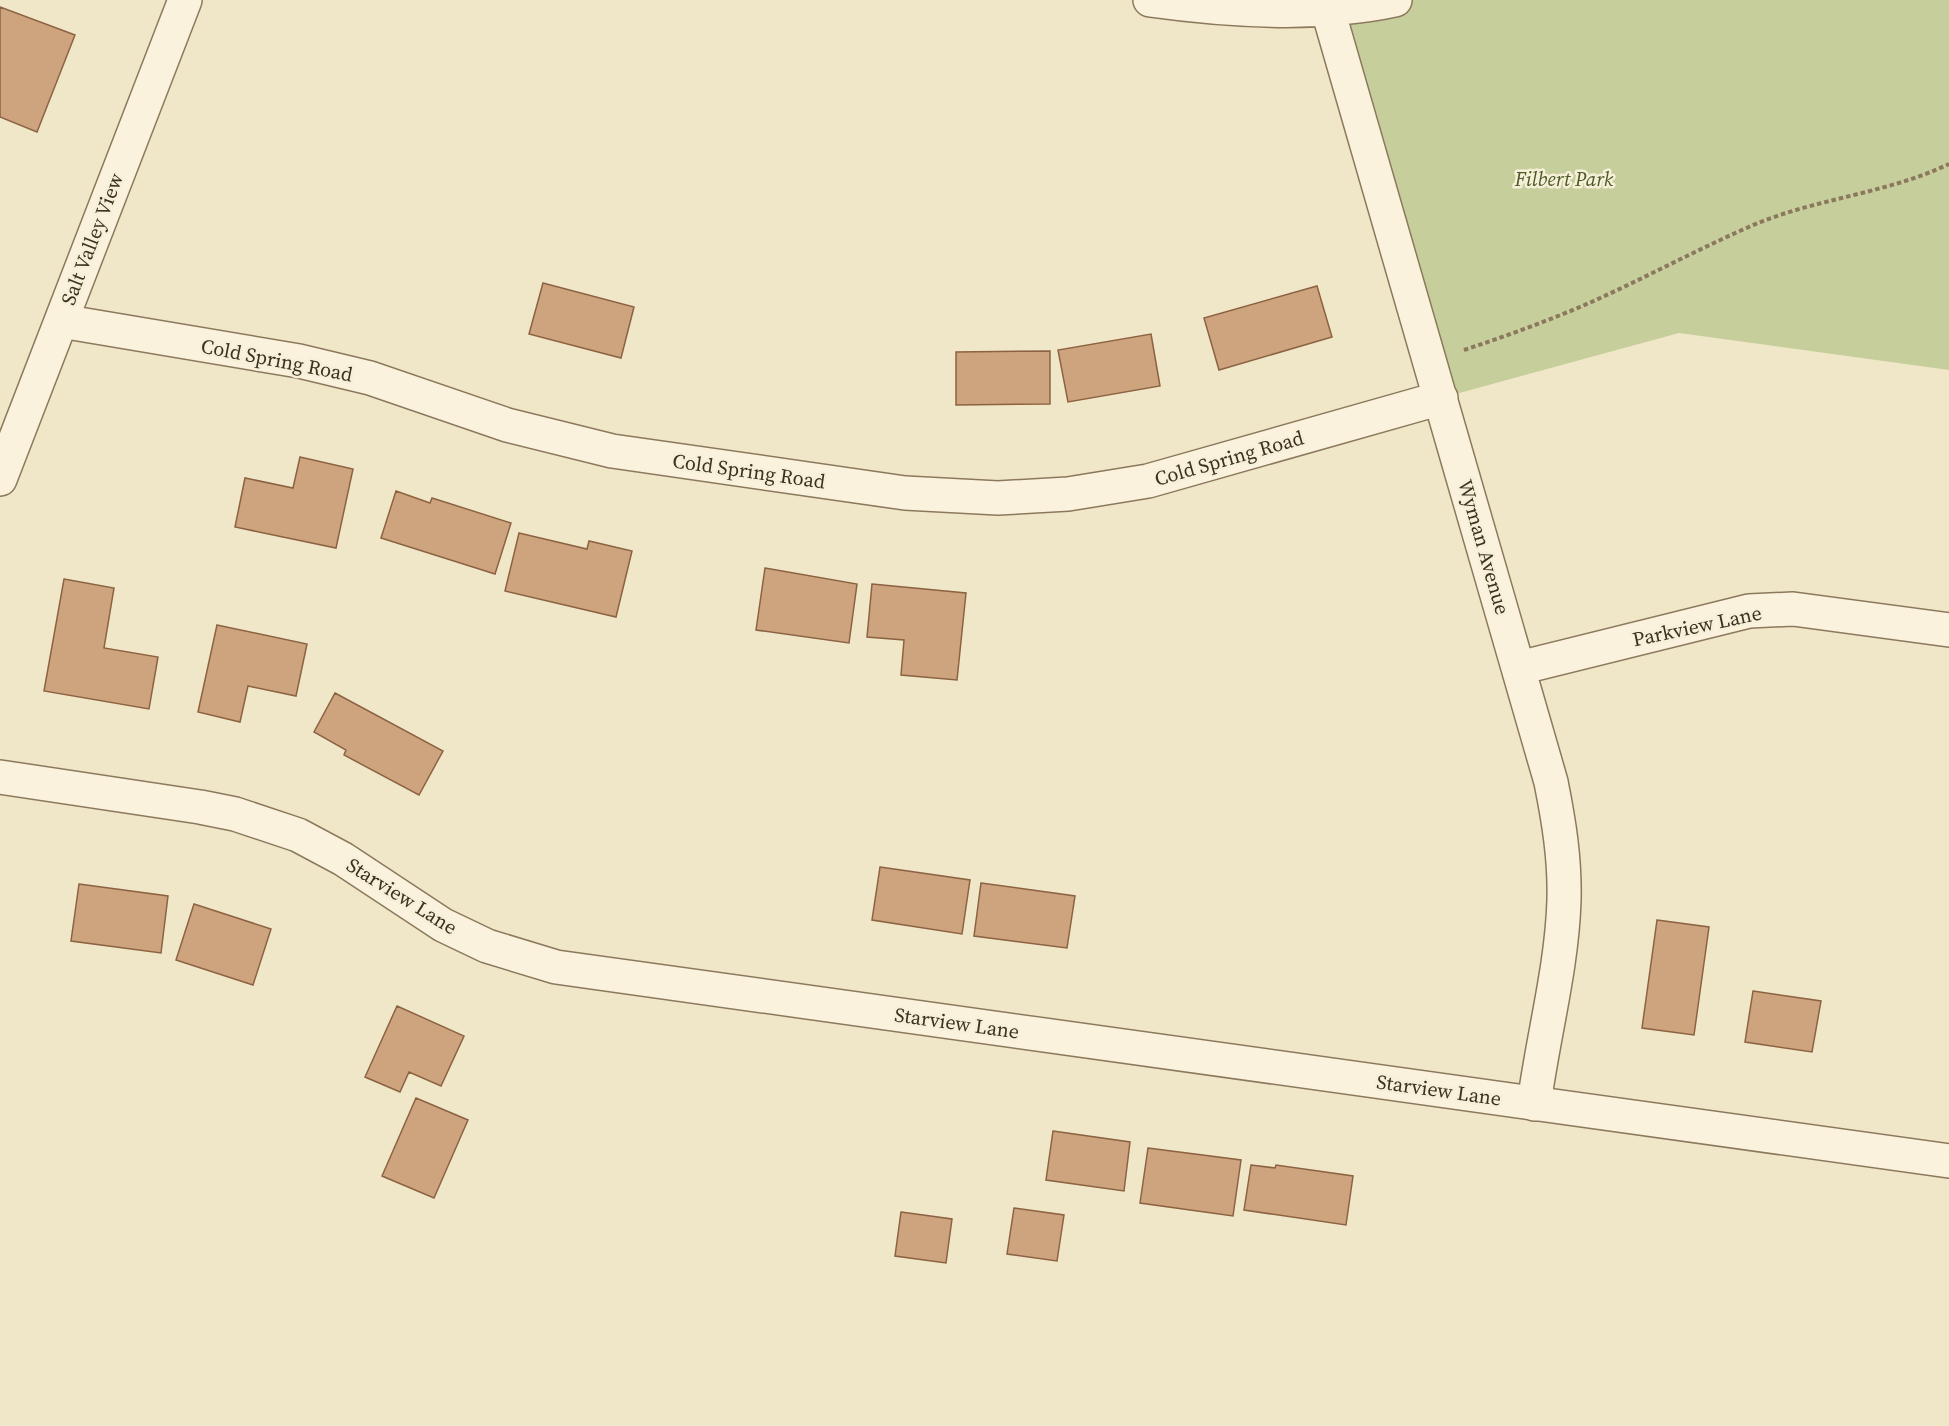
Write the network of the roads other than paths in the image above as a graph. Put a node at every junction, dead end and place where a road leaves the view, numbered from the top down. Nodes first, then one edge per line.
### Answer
1 (185, 0) edge
2 (1150, 0) edge
3 (1395, 0) edge
4 (1327, 4) edge
5 (61, 321) junction
6 (1441, 398) junction
7 (0, 479) edge
8 (1949, 630) edge
9 (1519, 668) junction
10 (0, 777) edge
11 (1534, 1104) junction
12 (1949, 1161) edge

1 - 5 street, Salt Valley View
2 - 4 street
3 - 4 street
4 - 6 street, Wyman Avenue
5 - 6 street, Cold Spring Road
5 - 7 street, Salt Valley View
6 - 9 street, Wyman Avenue
8 - 9 street, Parkview Lane
9 - 11 street, Wyman Avenue
10 - 11 street, Starview Lane
11 - 12 street, Starview Lane

